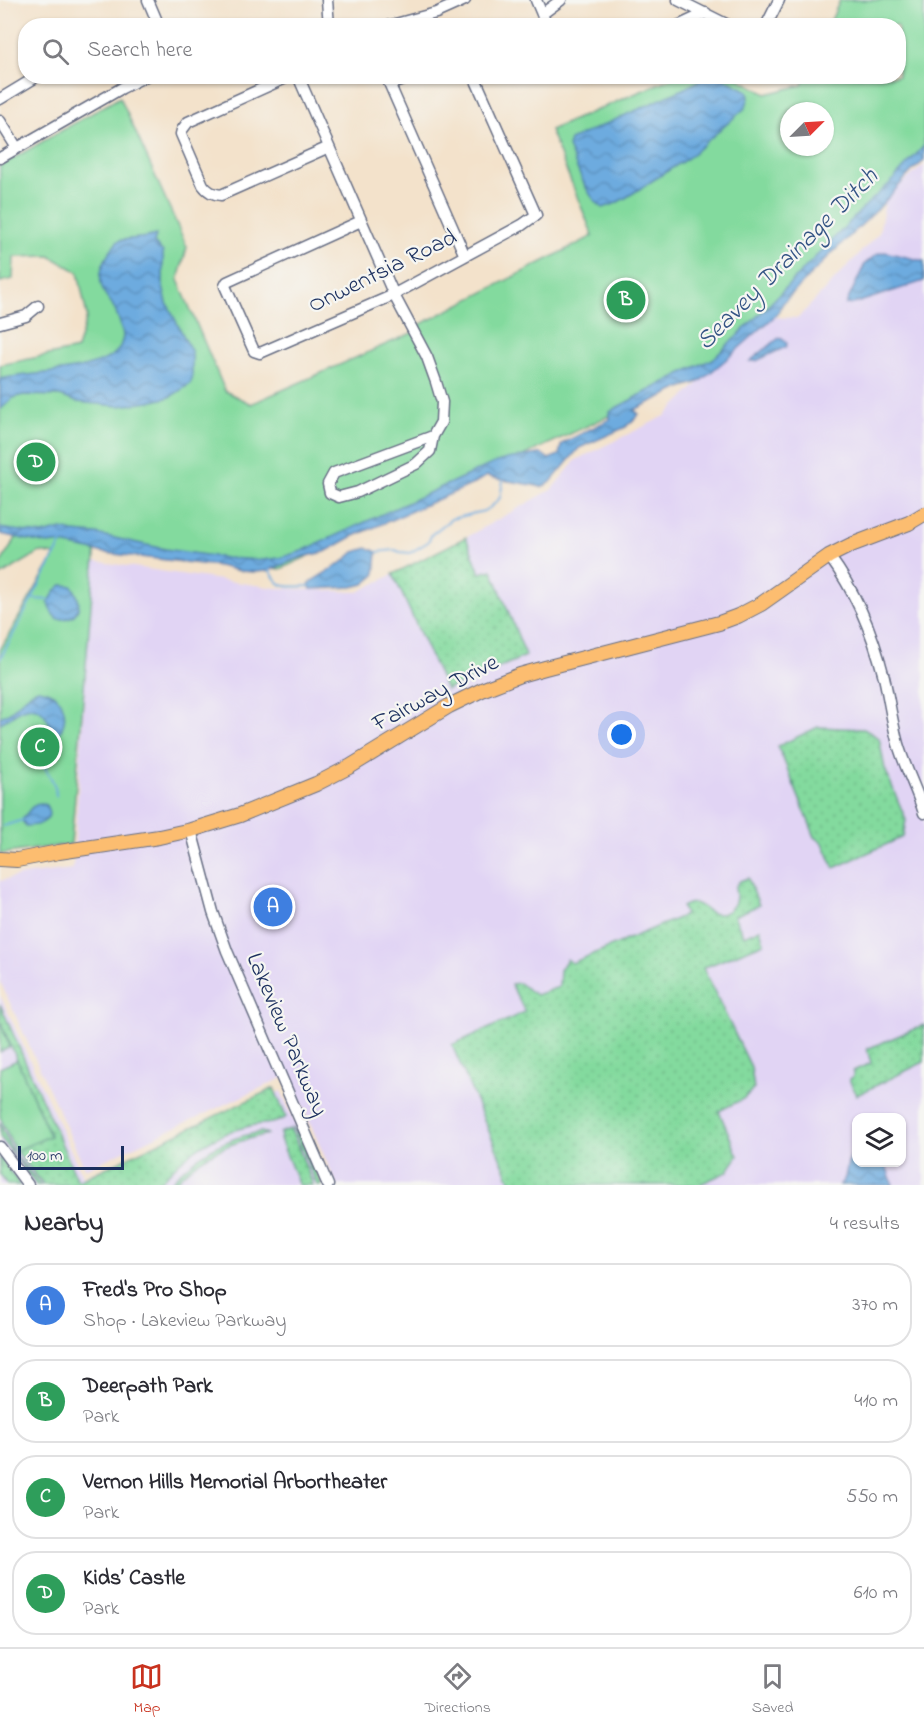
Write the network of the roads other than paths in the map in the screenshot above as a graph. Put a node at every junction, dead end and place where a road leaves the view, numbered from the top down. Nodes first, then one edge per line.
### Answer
1 (148, 0) edge
2 (327, 0) edge
3 (465, 0) edge
4 (536, 0) edge
5 (561, 0) edge
6 (678, 0) edge
7 (779, 0) edge
8 (706, 13) junction
9 (542, 14) junction
10 (156, 18) edge
11 (328, 18) edge
12 (418, 18) edge
13 (544, 18) edge
14 (695, 18) edge
15 (715, 18) edge
16 (770, 18) edge
17 (25, 84) edge
18 (130, 84) edge
19 (272, 84) edge
20 (301, 84) edge
21 (390, 84) edge
22 (478, 84) edge
23 (0, 99) edge
24 (0, 121) edge
25 (329, 147) junction
26 (17, 148) junction
27 (0, 158) edge
28 (361, 221) junction
29 (465, 256) junction
30 (394, 295) junction
31 (38, 306) dead end
32 (0, 323) edge
33 (433, 436) junction
34 (924, 514) edge
35 (909, 524) junction
36 (924, 525) edge
37 (829, 556) junction
38 (924, 813) edge
39 (191, 830) junction
40 (2, 860) edge
41 (0, 1147) edge
42 (28, 1185) edge
43 (328, 1185) edge

1 - 10 street
2 - 11 street
3 - 12 street
4 - 9 street
5 - 9 street
6 - 8 street
7 - 16 street
8 - 14 street
8 - 15 street
9 - 13 street
17 - 23 street
18 - 26 street
19 - 25 street
20 - 25 street
21 - 29 street
22 - 29 street, Onwentsia Road
24 - 26 street
25 - 28 street
26 - 27 street
28 - 30 street
28 - 30 street, Onwentsia Road
29 - 30 street, Onwentsia Road
30 - 33 street
31 - 32 street
33 - 33 street
34 - 35 main road, Fairway Drive
35 - 36 main road, Fairway Drive
35 - 37 main road, Fairway Drive
37 - 38 street
37 - 39 main road, Fairway Drive
39 - 40 main road, Fairway Drive
39 - 43 street, Lakeview Parkway
41 - 42 street

